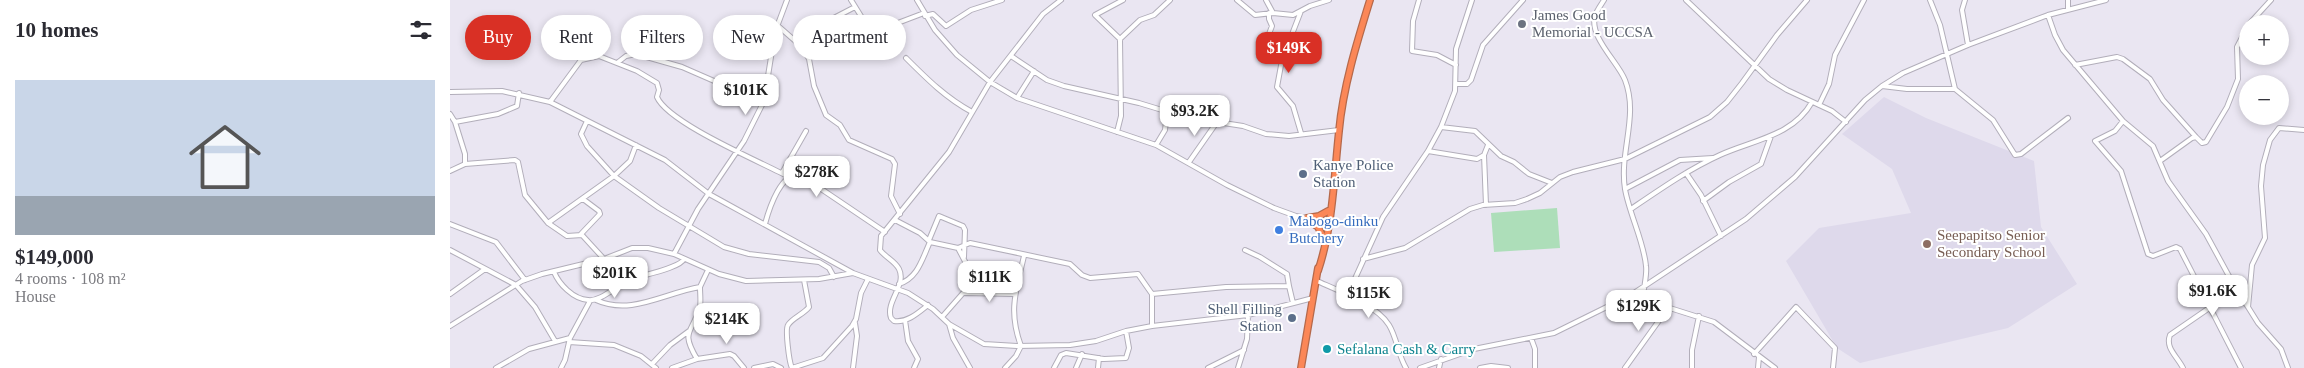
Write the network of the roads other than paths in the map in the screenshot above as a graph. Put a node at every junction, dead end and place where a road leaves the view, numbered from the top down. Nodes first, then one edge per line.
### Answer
1 (787, 0) edge
2 (851, 0) edge
3 (917, 0) edge
4 (1002, 0) edge
5 (1060, 0) edge
6 (1123, 0) edge
7 (1170, 0) edge
8 (1237, 0) edge
9 (1266, 0) edge
10 (1329, 0) edge
11 (1419, 0) edge
12 (1472, 0) edge
13 (1523, 0) edge
14 (1604, 0) edge
15 (1864, 0) edge
16 (1930, 0) edge
17 (1965, 0) edge
18 (2068, 0) edge
19 (2106, 0) edge
20 (2271, 0) edge
21 (1368, 1) edge
22 (1690, 1) edge
23 (1804, 1) edge
24 (856, 7) junction
25 (2068, 9) junction
26 (1301, 11) junction
27 (1271, 13) junction
28 (924, 14) junction
29 (2048, 14) junction
30 (781, 15) edge
31 (840, 15) edge
32 (2257, 15) edge
33 (783, 30) edge
34 (793, 38) edge
35 (1120, 39) junction
36 (2239, 43) edge
37 (1968, 45) junction
38 (1947, 54) junction
39 (1011, 56) junction
40 (906, 58) dead end
41 (771, 60) edge
42 (809, 60) edge
43 (1282, 60) junction
44 (617, 63) junction
45 (2075, 65) junction
46 (1456, 66) junction
47 (1756, 66) junction
48 (1034, 71) junction
49 (990, 82) junction
50 (1456, 84) junction
51 (1882, 86) junction
52 (766, 89) junction
53 (1955, 89) junction
54 (450, 92) edge
55 (519, 93) junction
56 (1017, 98) junction
57 (1120, 98) junction
58 (550, 102) junction
59 (1812, 102) junction
60 (1819, 105) junction
61 (972, 112) junction
62 (1167, 113) junction
63 (450, 114) edge
64 (2068, 118) dead end
65 (587, 120) junction
66 (2123, 120) junction
67 (455, 122) junction
68 (1217, 122) junction
69 (1846, 122) junction
70 (1441, 127) junction
71 (1339, 130) junction
72 (2304, 130) edge
73 (806, 131) dead end
74 (1117, 132) junction
75 (1301, 133) junction
76 (1771, 136) junction
77 (2196, 137) junction
78 (636, 145) junction
79 (1156, 145) junction
80 (1488, 145) junction
81 (738, 150) junction
82 (1338, 150) junction
83 (1428, 151) junction
84 (1484, 155) junction
85 (1714, 158) junction
86 (1625, 159) junction
87 (2160, 161) junction
88 (1189, 162) junction
89 (466, 164) junction
90 (450, 171) edge
91 (782, 173) junction
92 (1686, 174) junction
93 (614, 176) junction
94 (789, 176) junction
95 (1552, 183) junction
96 (1625, 189) junction
97 (710, 194) junction
98 (583, 199) junction
99 (1703, 200) junction
100 (1486, 205) junction
101 (1631, 209) junction
102 (1328, 211) junction
103 (900, 214) junction
104 (1308, 219) junction
105 (895, 220) junction
106 (548, 223) junction
107 (1327, 223) junction
108 (450, 224) edge
109 (764, 224) junction
110 (689, 227) junction
111 (885, 232) junction
112 (581, 234) junction
113 (1722, 236) junction
114 (1323, 237) junction
115 (930, 241) junction
116 (964, 246) junction
117 (958, 248) junction
118 (450, 250) edge
119 (1245, 250) dead end
120 (674, 254) junction
121 (1024, 256) junction
122 (604, 259) junction
123 (684, 259) junction
124 (964, 259) junction
125 (1363, 260) junction
126 (485, 269) junction
127 (708, 270) junction
128 (1318, 271) junction
129 (554, 272) junction
130 (853, 273) junction
131 (834, 277) junction
132 (868, 279) junction
133 (525, 280) junction
134 (804, 280) junction
135 (1317, 281) junction
136 (516, 285) junction
137 (898, 286) junction
138 (1289, 286) junction
139 (700, 287) junction
140 (1644, 289) junction
141 (2249, 290) junction
142 (450, 294) edge
143 (964, 294) junction
144 (1015, 294) junction
145 (1152, 294) junction
146 (1348, 294) junction
147 (2240, 295) junction
148 (1631, 296) junction
149 (1314, 297) junction
150 (596, 300) junction
151 (590, 301) junction
152 (1293, 303) junction
153 (928, 305) junction
154 (2248, 307) junction
155 (1668, 308) junction
156 (2210, 308) junction
157 (1248, 316) junction
158 (1699, 316) junction
159 (942, 317) junction
160 (905, 320) junction
161 (854, 323) junction
162 (949, 324) junction
163 (450, 326) edge
164 (1152, 326) junction
165 (689, 331) junction
166 (1126, 331) junction
167 (1531, 338) junction
168 (570, 340) junction
169 (555, 341) junction
170 (1021, 346) junction
171 (1244, 350) junction
172 (1082, 354) junction
173 (1754, 354) junction
174 (1758, 357) junction
175 (1099, 358) junction
176 (697, 359) junction
177 (1441, 359) junction
178 (652, 364) junction
179 (1216, 364) junction
180 (496, 368) edge
181 (560, 368) edge
182 (656, 368) edge
183 (672, 368) edge
184 (744, 368) edge
185 (754, 368) edge
186 (781, 368) edge
187 (853, 368) edge
188 (914, 368) edge
189 (970, 368) edge
190 (1005, 368) edge
191 (1054, 368) edge
192 (1076, 368) edge
193 (1098, 368) edge
194 (1208, 368) edge
195 (1224, 368) edge
196 (1238, 368) edge
197 (1301, 368) edge
198 (1406, 368) edge
199 (1420, 368) edge
200 (1439, 368) edge
201 (1480, 368) edge
202 (1508, 368) edge
203 (1535, 368) edge
204 (1625, 368) edge
205 (1692, 368) edge
206 (1758, 368) edge
207 (1775, 368) edge
208 (1833, 368) edge
209 (2183, 368) edge
210 (2241, 368) edge
211 (2288, 368) edge

1 - 30 street
2 - 24 street
3 - 28 street
4 - 28 street
5 - 39 street
6 - 35 street
7 - 35 street
8 - 27 street
9 - 27 street
10 - 26 street
11 - 46 street
12 - 46 street
13 - 50 street
14 - 86 street
15 - 60 street
16 - 38 street
17 - 37 street
18 - 25 street
19 - 25 street
20 - 32 street
21 - 71 highway
22 - 47 street
23 - 47 street
24 - 28 street
24 - 31 street
25 - 29 street
26 - 27 street
26 - 43 street
27 - 43 street
28 - 49 street
29 - 37 street
29 - 45 street
33 - 34 street
35 - 57 street
36 - 77 street
37 - 38 street
38 - 51 street
38 - 53 street
39 - 48 street
39 - 49 street
40 - 61 street
41 - 52 street
42 - 103 street
43 - 75 street
44 - 52 street
44 - 58 street
44 - 81 street
45 - 66 street
45 - 77 street
46 - 50 street
47 - 59 street
47 - 86 street
48 - 56 street
48 - 57 street
49 - 56 street
49 - 61 street
50 - 70 street
51 - 53 street
51 - 69 street
52 - 81 street
53 - 64 street
54 - 55 street
55 - 58 street
55 - 67 street
56 - 74 street
57 - 62 street
57 - 74 street
58 - 65 street
59 - 60 street
59 - 76 street
60 - 69 street
61 - 103 street
62 - 68 street
62 - 79 street
63 - 67 street
65 - 78 street
65 - 93 street
66 - 87 street
66 - 156 street
67 - 89 street
68 - 75 street
68 - 88 street
69 - 113 street
70 - 80 street
70 - 83 street
71 - 75 street
71 - 82 highway
72 - 141 street
73 - 91 street
74 - 79 street
76 - 85 street
76 - 99 street
77 - 87 street
78 - 93 street
78 - 97 street
79 - 88 street
80 - 84 street
80 - 95 street
81 - 91 street
81 - 97 street
82 - 102 highway
82 - 107 highway
83 - 84 street
83 - 125 street
84 - 100 street
85 - 92 street
85 - 96 street
86 - 95 street
86 - 96 street
87 - 147 street
88 - 104 street
89 - 90 street
89 - 106 street
91 - 94 street
92 - 99 street
92 - 101 street
93 - 98 street
93 - 110 street
94 - 109 street
94 - 111 street
95 - 100 street
96 - 101 street
97 - 109 street
97 - 110 street
98 - 106 street
98 - 112 street
99 - 113 street
100 - 125 street
101 - 140 street
102 - 104 highway
102 - 107 highway
103 - 105 street
104 - 107 street
104 - 114 highway
105 - 111 street
105 - 115 street
106 - 112 street
107 - 114 highway
107 - 128 highway
108 - 133 street
109 - 130 street
110 - 120 street
110 - 131 street
111 - 137 street
112 - 122 street
113 - 140 street
114 - 128 highway
115 - 116 street
115 - 117 street
115 - 137 street
116 - 117 street
116 - 121 street
116 - 124 street
117 - 124 street
118 - 126 street
119 - 138 street
120 - 122 street
120 - 123 street
121 - 144 street
121 - 145 street
122 - 129 street
123 - 127 street
123 - 150 street
124 - 143 street
125 - 146 street
126 - 136 street
126 - 142 street
127 - 134 street
127 - 139 street
128 - 135 highway
129 - 133 street
129 - 151 street
130 - 131 street
130 - 132 street
131 - 134 street
132 - 137 street
132 - 161 street
133 - 136 street
134 - 161 street
135 - 146 street
135 - 149 highway
136 - 163 street
136 - 169 street
137 - 153 street
137 - 160 street
138 - 145 street
138 - 152 street
139 - 150 street
139 - 165 street
140 - 148 street
141 - 147 street
141 - 154 street
143 - 144 street
143 - 159 street
144 - 170 street
145 - 164 street
146 - 198 street
147 - 154 street
147 - 156 street
148 - 155 street
148 - 167 street
149 - 152 street
149 - 197 highway
150 - 151 street
151 - 168 street
152 - 157 street
153 - 159 street
153 - 160 street
154 - 211 street
155 - 158 street
155 - 204 street
156 - 209 street
156 - 210 street
157 - 164 street
157 - 171 street
158 - 173 street
158 - 205 street
159 - 162 street
160 - 188 street
161 - 187 street
162 - 170 street
162 - 189 street
164 - 166 street
165 - 176 street
165 - 178 street
166 - 170 street
166 - 175 street
167 - 177 street
167 - 203 street
168 - 169 street
168 - 178 street
168 - 181 street
169 - 180 street
170 - 190 street
171 - 179 street
171 - 196 street
172 - 175 street
172 - 191 street
172 - 192 street
173 - 174 street
173 - 208 street
174 - 206 street
174 - 207 street
175 - 193 street
176 - 183 street
176 - 184 street
177 - 199 street
177 - 200 street
178 - 182 street
179 - 194 street
179 - 195 street
185 - 186 street
201 - 202 street

